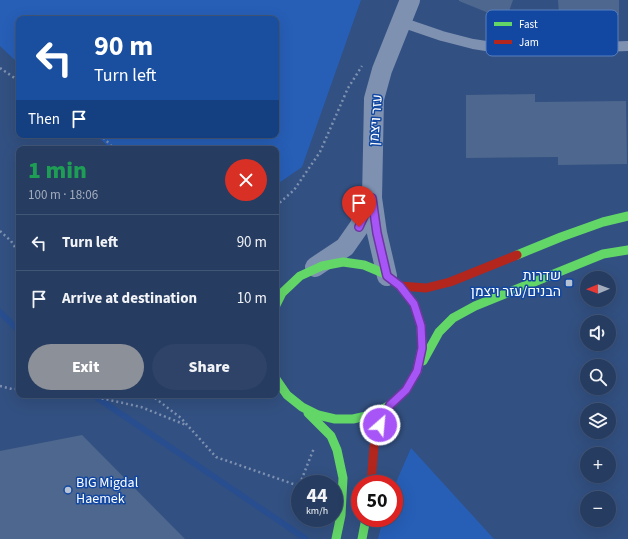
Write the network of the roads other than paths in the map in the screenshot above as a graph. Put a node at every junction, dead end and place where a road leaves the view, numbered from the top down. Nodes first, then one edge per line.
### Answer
1 (410, 0) edge
2 (401, 22) junction
3 (486, 46) edge
4 (618, 46) edge
5 (628, 46) edge
6 (372, 198) junction
7 (628, 216) edge
8 (628, 250) edge
9 (300, 276) junction
10 (394, 281) junction
11 (279, 299) edge
12 (417, 371) junction
13 (279, 383) edge
14 (295, 401) junction
15 (390, 405) junction
16 (372, 475) edge
17 (364, 527) edge
18 (336, 539) edge
19 (362, 539) edge

1 - 2 street, עזר ויצמן
2 - 3 lane
2 - 6 street, עזר ויצמן
4 - 5 lane
6 - 9 street
6 - 10 street
7 - 10 main road
8 - 12 main road
9 - 10 main road
9 - 11 main road
10 - 12 main road
12 - 15 main road
13 - 14 main road
14 - 15 main road
14 - 18 main road
15 - 16 main road
17 - 19 main road

